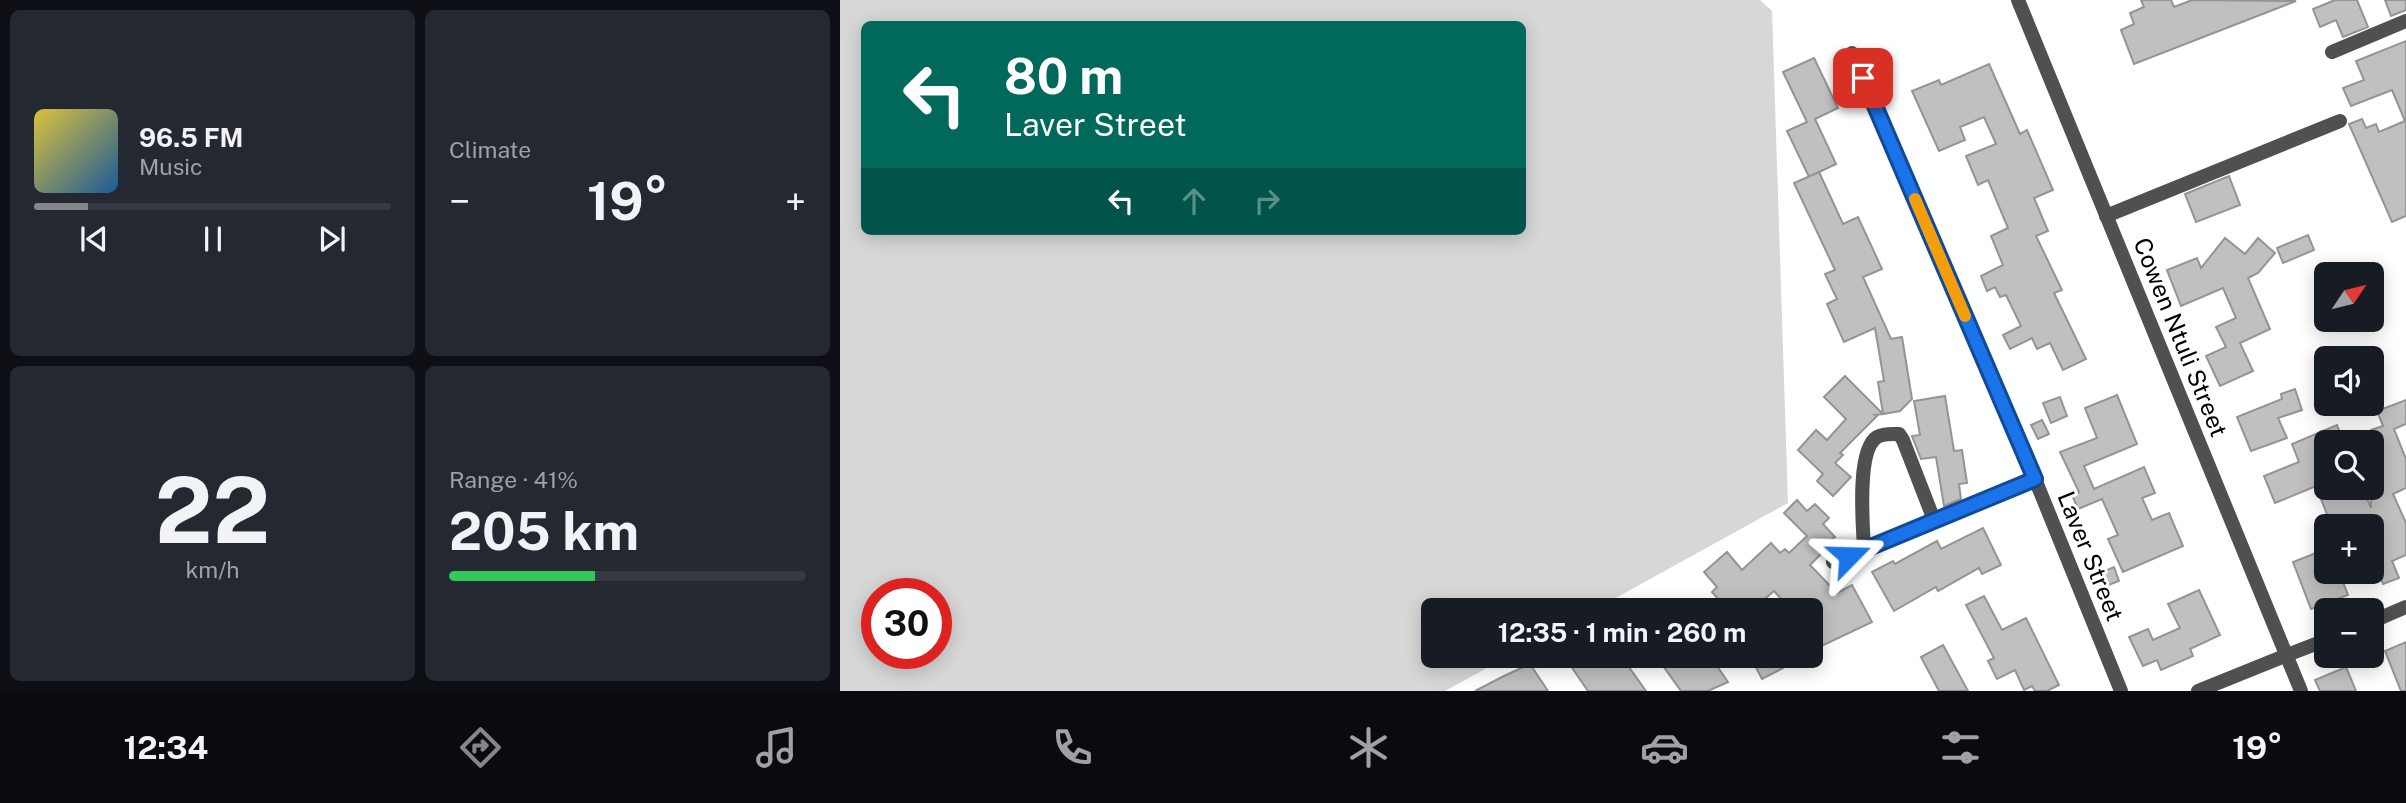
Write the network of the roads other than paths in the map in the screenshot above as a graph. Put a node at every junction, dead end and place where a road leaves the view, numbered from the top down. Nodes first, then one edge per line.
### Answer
1 (2018, 0) edge
2 (2406, 21) edge
3 (2332, 52) dead end
4 (1852, 53) dead end
5 (2340, 121) dead end
6 (2106, 216) junction
7 (2035, 479) junction
8 (1934, 520) junction
9 (1864, 549) junction
10 (1833, 562) dead end
11 (2406, 607) edge
12 (2384, 616) edge
13 (2314, 645) edge
14 (2287, 655) junction
15 (2121, 691) edge
16 (2198, 691) edge
17 (2301, 691) edge

1 - 6 street, Cowen Ntuli Street
2 - 3 street
4 - 7 street, Laver Street
5 - 6 street
6 - 14 street, Cowen Ntuli Street
7 - 8 street
7 - 15 street, Laver Street
8 - 9 street
8 - 9 street
9 - 10 street
11 - 12 street
13 - 14 street
14 - 16 street
14 - 17 street, Cowen Ntuli Street

